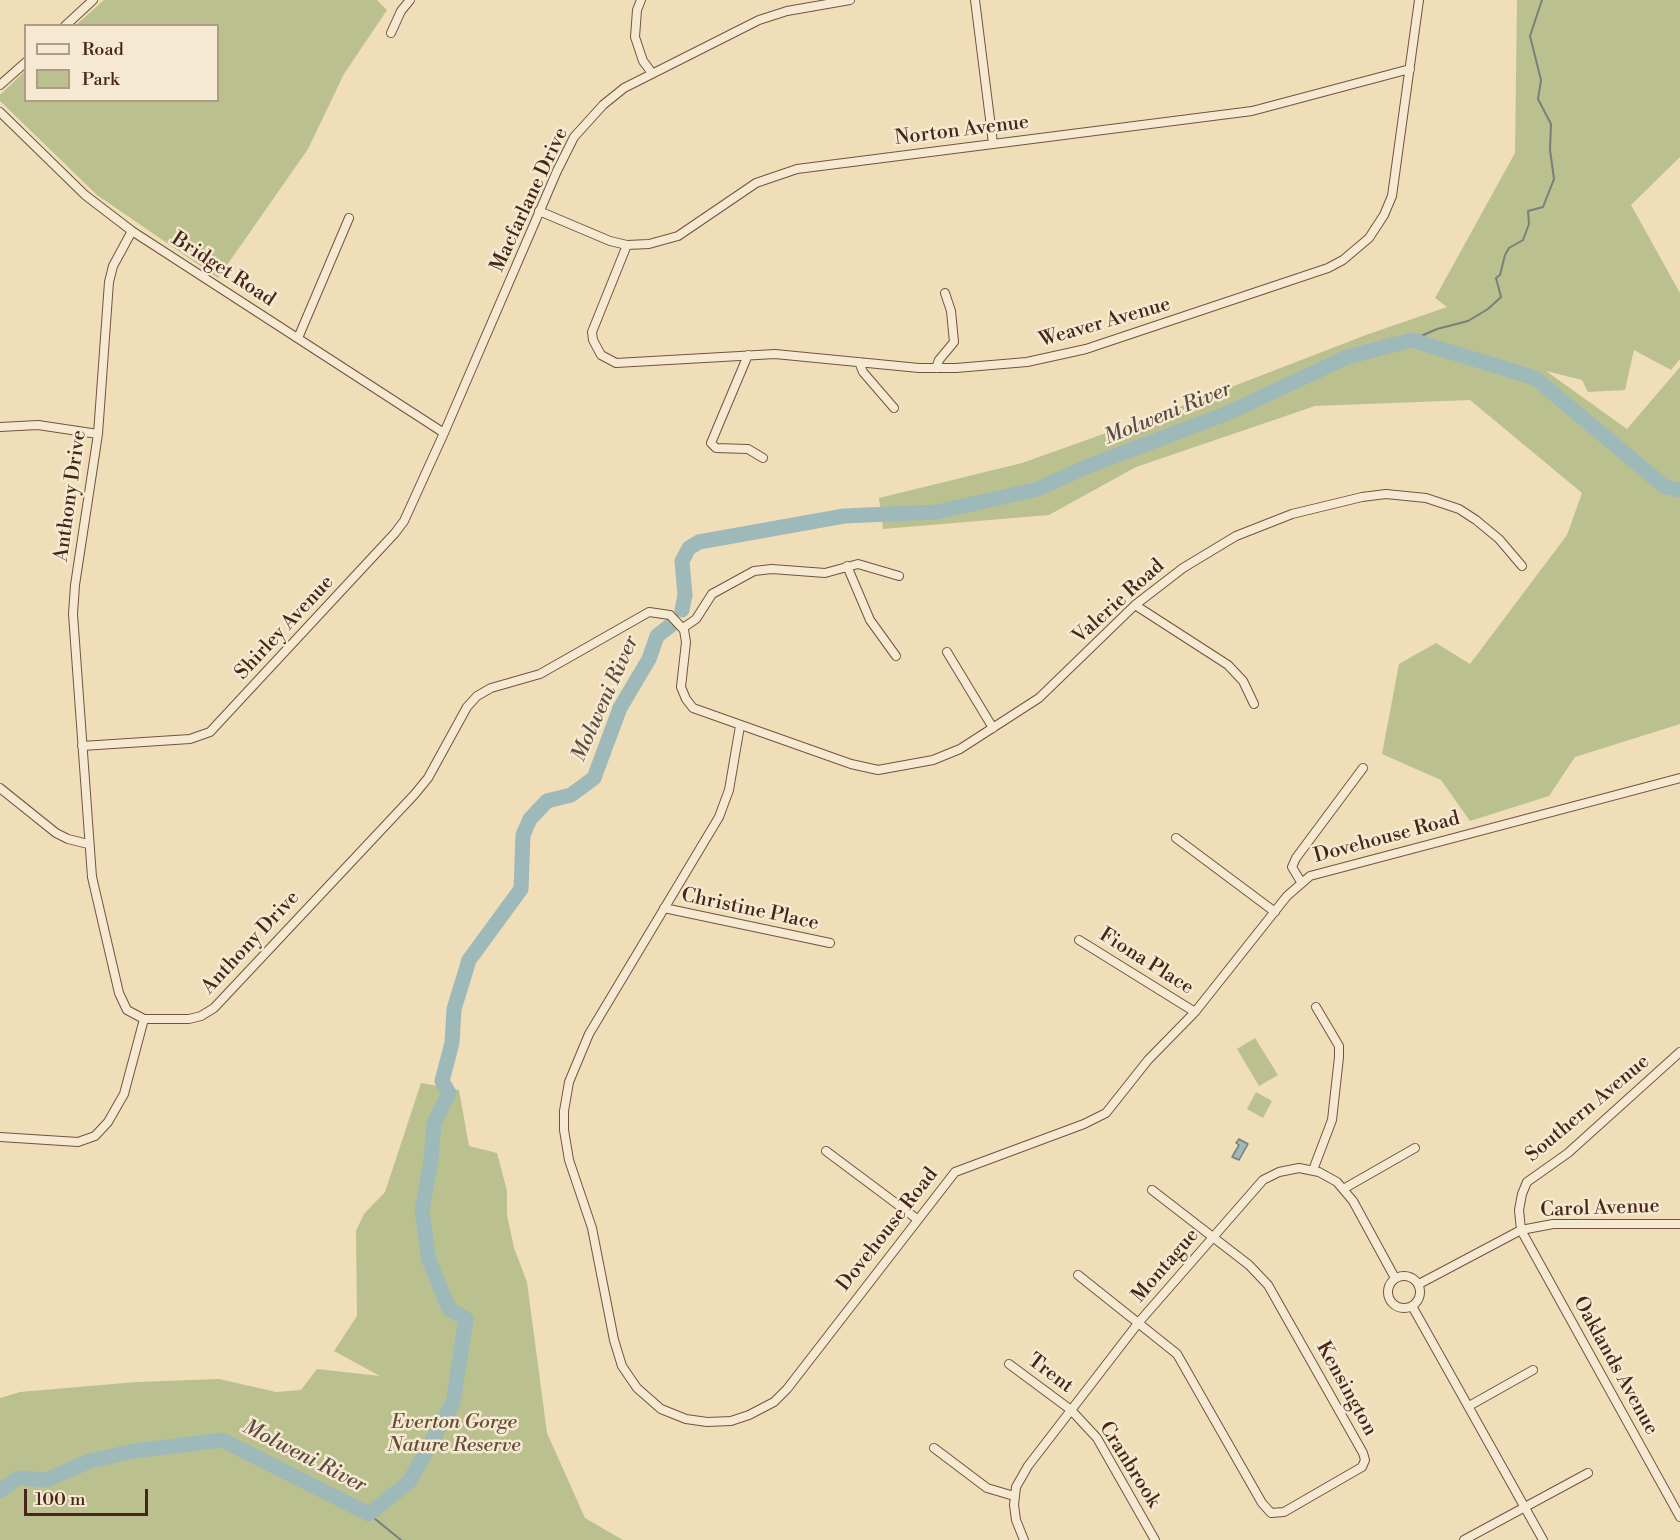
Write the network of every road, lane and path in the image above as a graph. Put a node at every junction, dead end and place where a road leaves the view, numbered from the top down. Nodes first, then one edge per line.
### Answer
1 (93, 0) edge
2 (410, 0) edge
3 (641, 0) edge
4 (850, 0) edge
5 (975, 0) edge
6 (1419, 0) edge
7 (67, 24) edge
8 (391, 33) dead end
9 (24, 64) edge
10 (1410, 69) junction
11 (652, 73) junction
12 (0, 85) edge
13 (0, 112) edge
14 (993, 143) junction
15 (539, 211) junction
16 (349, 218) dead end
17 (132, 231) junction
18 (627, 245) junction
19 (945, 293) dead end
20 (298, 338) junction
21 (748, 355) junction
22 (859, 362) junction
23 (936, 368) junction
24 (894, 408) dead end
25 (0, 428) edge
26 (444, 433) junction
27 (98, 434) junction
28 (764, 458) dead end
29 (847, 566) junction
30 (1522, 566) dead end
31 (898, 576) dead end
32 (1135, 605) junction
33 (683, 628) junction
34 (948, 652) dead end
35 (896, 656) dead end
36 (1254, 704) dead end
37 (740, 726) junction
38 (993, 728) junction
39 (82, 746) junction
40 (1364, 768) dead end
41 (1680, 778) edge
42 (0, 788) edge
43 (1176, 838) dead end
44 (88, 844) junction
45 (1301, 882) junction
46 (664, 908) junction
47 (1275, 912) junction
48 (1079, 940) dead end
49 (830, 944) dead end
50 (1316, 1007) dead end
51 (1195, 1012) junction
52 (144, 1020) junction
53 (1680, 1052) edge
54 (0, 1137) edge
55 (1415, 1148) dead end
56 (826, 1151) dead end
57 (1312, 1170) junction
58 (1345, 1188) junction
59 (1152, 1190) dead end
60 (917, 1219) junction
61 (1680, 1224) edge
62 (1521, 1230) junction
63 (1213, 1236) junction
64 (1078, 1275) dead end
65 (1395, 1278) junction
66 (1419, 1284) junction
67 (1412, 1306) junction
68 (1139, 1322) junction
69 (1009, 1364) dead end
70 (1533, 1370) dead end
71 (1469, 1406) junction
72 (1071, 1410) junction
73 (934, 1448) dead end
74 (1588, 1473) dead end
75 (1014, 1496) junction
76 (1524, 1506) junction
77 (1680, 1517) edge
78 (1024, 1540) edge
79 (1155, 1540) edge
80 (1464, 1540) edge
81 (1543, 1540) edge

1 - 7 street
2 - 8 street
3 - 11 street
4 - 11 street, Macfarlane Drive
5 - 14 street
6 - 10 street, Weaver Avenue
9 - 12 street
10 - 14 street, Norton Avenue
10 - 23 street, Weaver Avenue
11 - 15 street, Macfarlane Drive
13 - 17 street, Bridget Road
14 - 18 street, Norton Avenue
15 - 18 street, Norton Avenue
15 - 26 street, Macfarlane Drive
16 - 20 street
17 - 20 street, Bridget Road
17 - 27 street, Anthony Drive
18 - 21 street, Weaver Avenue
19 - 23 street
20 - 26 street, Bridget Road
21 - 22 street, Weaver Avenue
21 - 28 street
22 - 23 street, Weaver Avenue
22 - 24 street
25 - 27 street
26 - 39 street, Shirley Avenue
27 - 39 street, Anthony Drive
29 - 31 street
29 - 33 street
29 - 35 street
30 - 32 street, Valerie Road
32 - 36 street
32 - 38 street, Valerie Road
33 - 37 street
33 - 52 street, Anthony Drive
34 - 38 street
37 - 38 street, Valerie Road
37 - 46 street, Dovehouse Road
39 - 44 street, Anthony Drive
40 - 45 street
41 - 45 street, Dovehouse Road
42 - 44 street
43 - 47 street
44 - 52 street, Anthony Drive
45 - 47 street, Dovehouse Road
46 - 49 street, Christine Place
46 - 60 street, Dovehouse Road
47 - 51 street, Dovehouse Road
48 - 51 street, Fiona Place
50 - 57 street
51 - 60 street, Dovehouse Road
52 - 54 street
53 - 62 street, Southern Avenue
55 - 58 street
56 - 60 street
57 - 58 street, Montague
57 - 63 street, Montague
58 - 65 street
59 - 63 street
61 - 62 street, Carol Avenue
62 - 66 street, Carol Avenue
62 - 77 street, Oaklands Avenue
63 - 68 street, Montague
63 - 68 street, Kensington
64 - 68 street
65 - 66 street
65 - 67 street
66 - 67 street
67 - 71 street
68 - 72 street, Montague
69 - 72 street, Trent
70 - 71 street
71 - 76 street
72 - 75 street, Montague
72 - 79 street, Cranbrook
73 - 75 street
74 - 76 street
75 - 78 street
76 - 80 street
76 - 81 street

